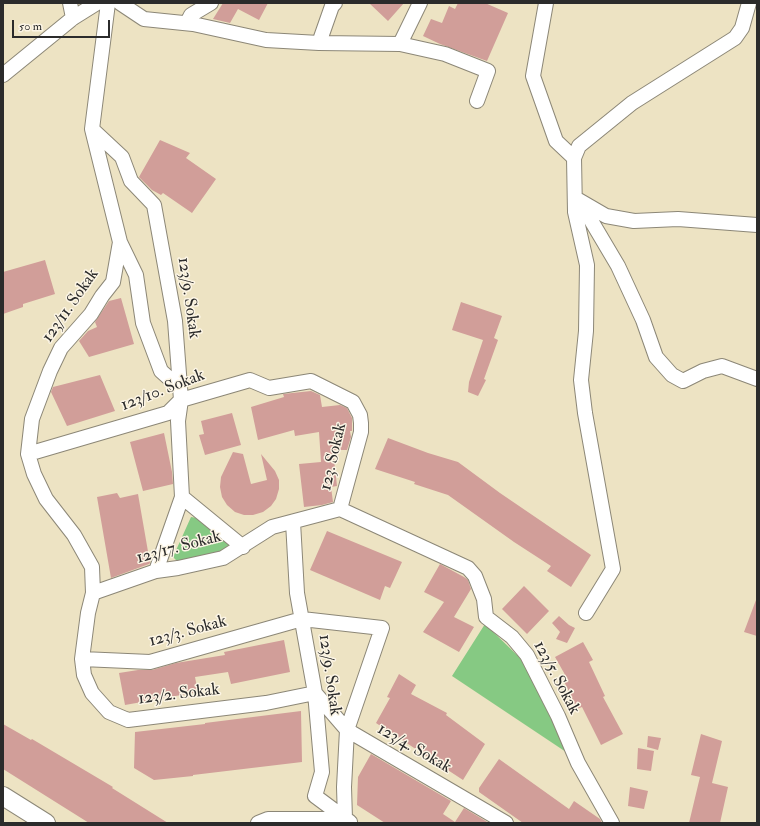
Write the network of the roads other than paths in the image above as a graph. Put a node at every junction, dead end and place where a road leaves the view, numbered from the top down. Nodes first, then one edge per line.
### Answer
1 (70, 3) edge
2 (97, 3) edge
3 (108, 3) edge
4 (120, 3) edge
5 (212, 3) edge
6 (335, 3) edge
7 (420, 3) edge
8 (546, 3) edge
9 (748, 3) edge
10 (73, 18) junction
11 (187, 23) junction
12 (319, 43) junction
13 (400, 44) junction
14 (3, 75) edge
15 (477, 101) dead end
16 (92, 129) junction
17 (574, 158) junction
18 (575, 205) junction
19 (757, 226) edge
20 (120, 242) junction
21 (757, 379) edge
22 (311, 381) joint
23 (181, 394) junction
24 (28, 454) junction
25 (182, 497) junction
26 (340, 509) junction
27 (293, 522) junction
28 (414, 543) joint
29 (242, 547) junction
30 (156, 571) junction
31 (93, 592) junction
32 (586, 613) dead end
33 (302, 619) junction
34 (82, 659) junction
35 (315, 693) junction
36 (347, 730) junction
37 (3, 796) edge
38 (346, 822) edge
39 (46, 823) edge
40 (258, 823) edge
41 (506, 823) edge
42 (612, 823) edge

1 - 10 street
2 - 10 street
3 - 16 street, 123/11. Sokak
4 - 11 street
5 - 11 street
6 - 12 street
7 - 13 street
8 - 17 street
9 - 17 street
10 - 14 street
11 - 12 street
12 - 13 street
13 - 15 street
16 - 20 street, 123/11. Sokak
16 - 23 street, 123/9. Sokak
17 - 18 street
18 - 19 street
18 - 21 street
18 - 32 street
20 - 23 street
20 - 24 street, 123/11. Sokak
22 - 23 street, 123/10. Sokak
22 - 26 street, 123. Sokak
23 - 24 street, 123/10. Sokak
23 - 25 street, 123/9. Sokak
24 - 31 street, 123/11. Sokak
25 - 29 street
25 - 30 street, 123/9. Sokak
26 - 27 street, 123/17. Sokak
26 - 28 street, 123. Sokak
27 - 29 street, 123/17. Sokak
27 - 33 street, 123/9. Sokak
28 - 42 street, 123/5. Sokak
29 - 30 street, 123/17. Sokak
30 - 31 street, 123/17. Sokak
31 - 34 street, 123/11. Sokak
33 - 34 street, 123/3. Sokak
33 - 35 street, 123/9. Sokak
33 - 36 street
34 - 35 street, 123/2. Sokak
35 - 36 street, 123/4. Sokak
35 - 38 street, 123/9. Sokak
36 - 38 street
36 - 41 street, 123/4. Sokak
37 - 39 main road
38 - 40 street

